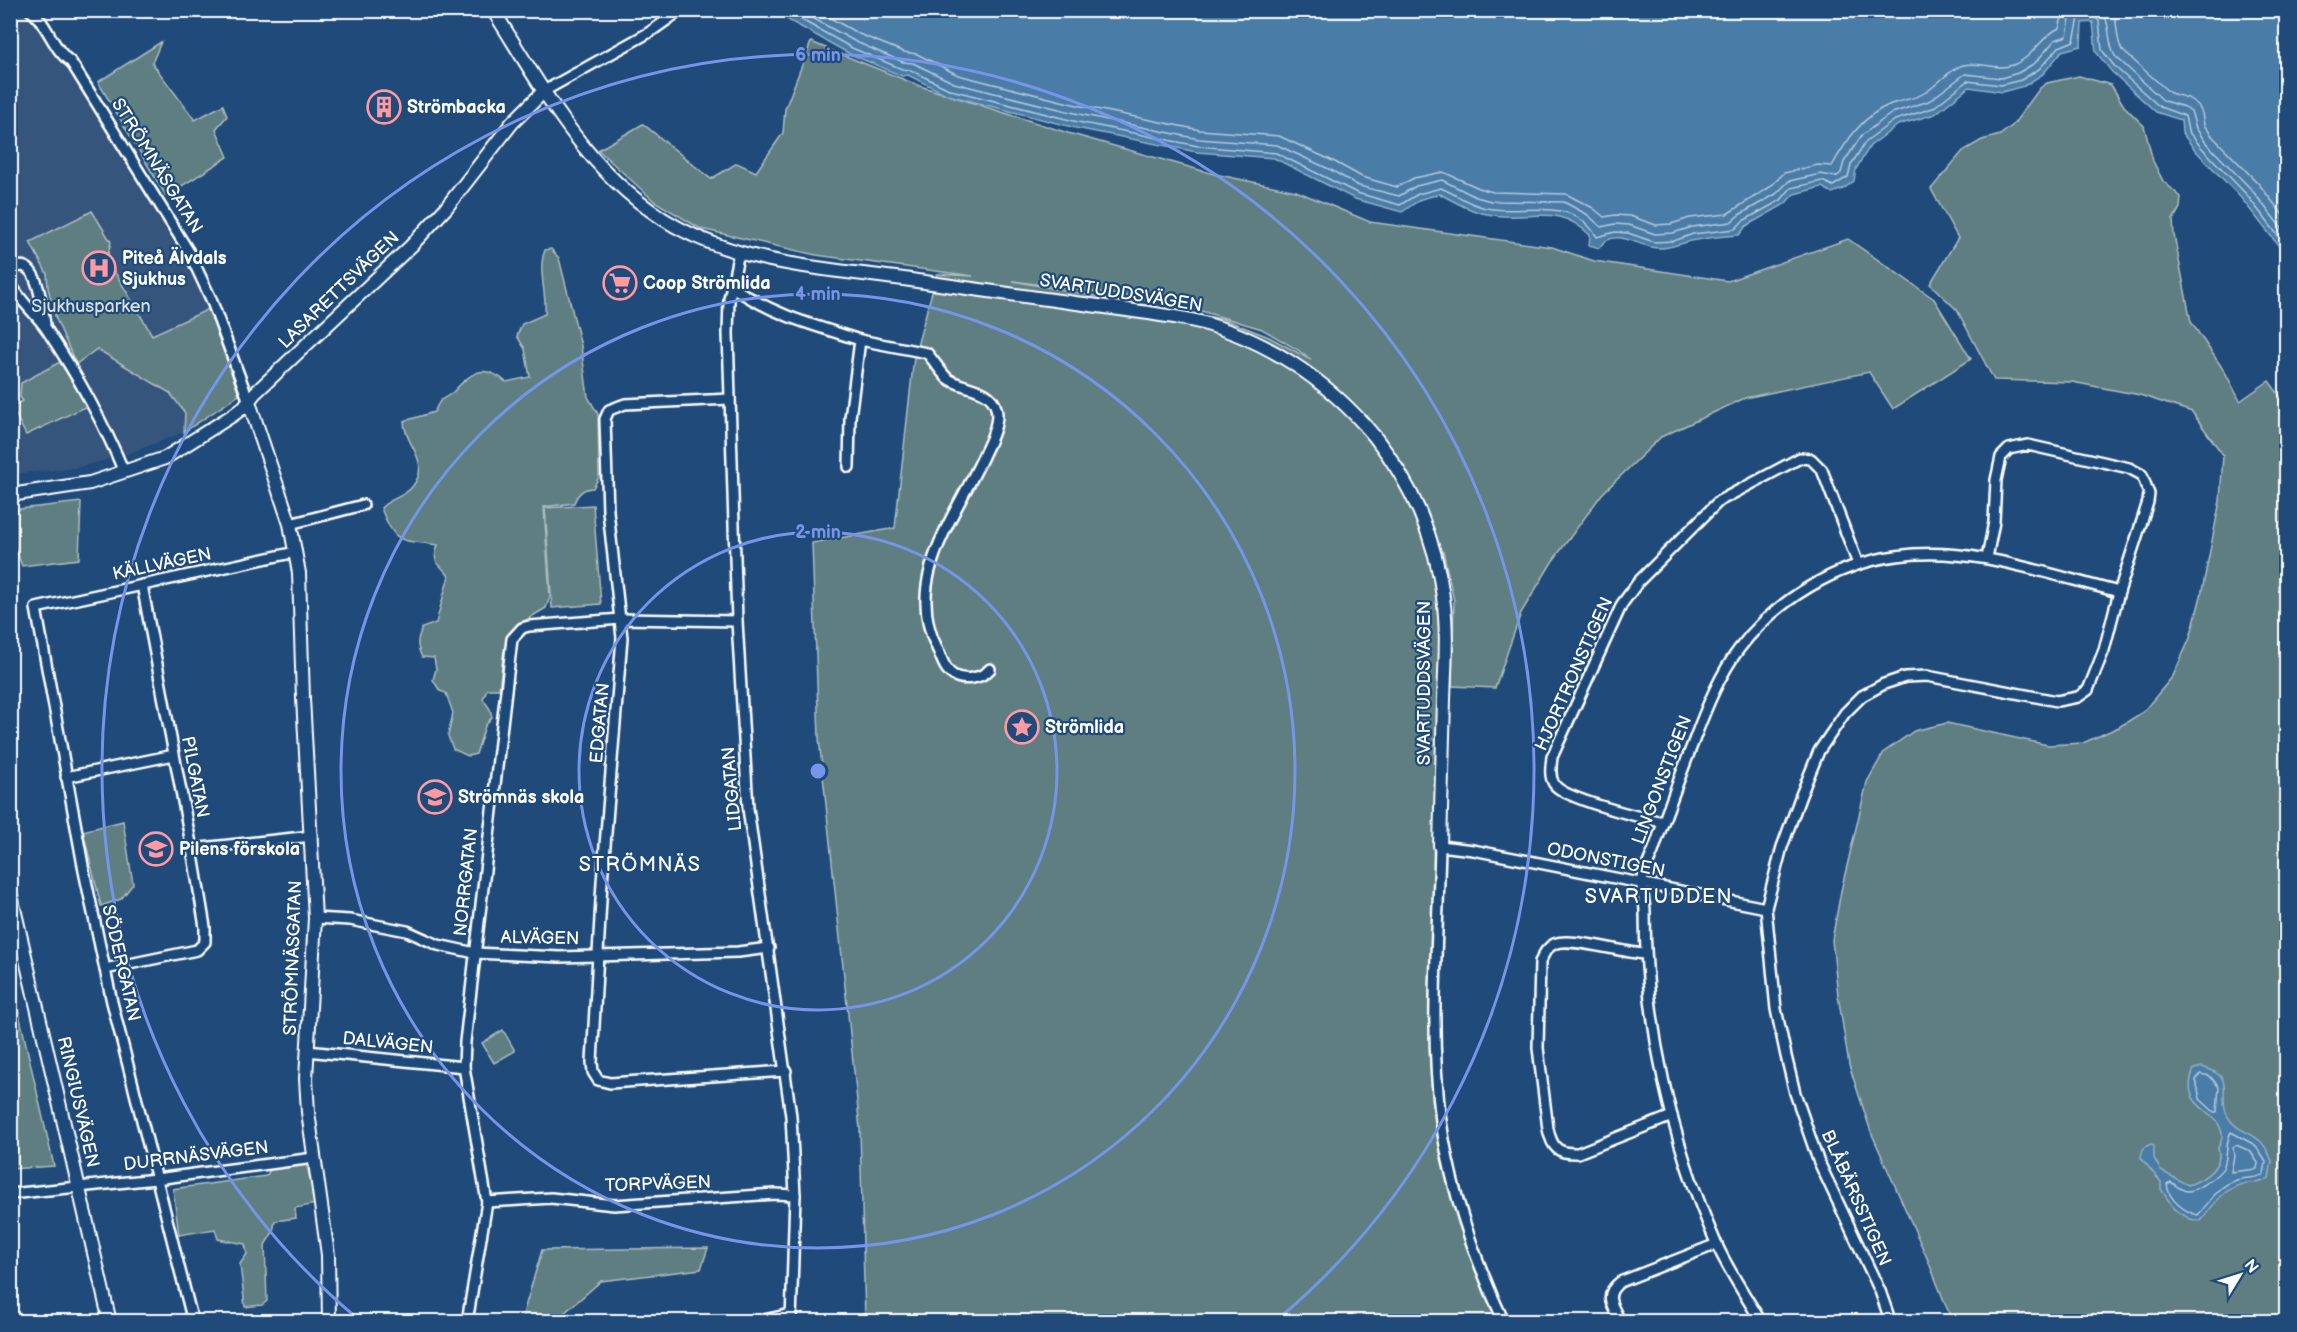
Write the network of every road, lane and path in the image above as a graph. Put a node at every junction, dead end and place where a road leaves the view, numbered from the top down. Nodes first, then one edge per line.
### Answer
1 (30, 10) edge
2 (493, 10) edge
3 (681, 10) edge
4 (544, 92) junction
5 (739, 252) junction
6 (10, 271) edge
7 (10, 282) edge
8 (731, 286) junction
9 (45, 326) junction
10 (860, 340) junction
11 (730, 399) junction
12 (249, 402) junction
13 (849, 467) dead end
14 (124, 472) junction
15 (10, 495) edge
16 (363, 505) dead end
17 (290, 524) junction
18 (296, 552) junction
19 (1987, 558) junction
20 (1858, 564) junction
21 (142, 585) junction
22 (2119, 592) junction
23 (36, 608) joint
24 (621, 619) junction
25 (737, 621) junction
26 (990, 669) dead end
27 (174, 755) junction
28 (66, 777) junction
29 (1663, 822) junction
30 (312, 836) junction
31 (1440, 846) junction
32 (192, 849) junction
33 (1642, 882) junction
34 (10, 891) edge
35 (1766, 908) junction
36 (315, 918) junction
37 (768, 948) junction
38 (475, 953) junction
39 (1644, 954) junction
40 (597, 955) junction
41 (105, 969) junction
42 (307, 1051) junction
43 (464, 1067) junction
44 (786, 1071) junction
45 (1672, 1116) junction
46 (314, 1158) junction
47 (156, 1179) junction
48 (79, 1186) junction
49 (10, 1194) edge
50 (795, 1195) junction
51 (487, 1202) junction
52 (1717, 1244) junction
53 (791, 1318) edge
54 (110, 1322) edge
55 (193, 1322) edge
56 (328, 1322) edge
57 (467, 1322) edge
58 (755, 1322) edge
59 (1504, 1322) edge
60 (1621, 1322) edge
61 (1761, 1322) edge
62 (1888, 1322) edge

1 - 12 street, STRÖMNÄSGATAN
2 - 4 street, SVARTUDDSVÄGEN
3 - 4 street
4 - 5 street, SVARTUDDSVÄGEN
4 - 12 street, LASARETTSVÄGEN
5 - 8 street, LIDGATAN
5 - 31 street, SVARTUDDSVÄGEN
6 - 9 street
7 - 9 street
8 - 10 street
8 - 11 street, LIDGATAN
9 - 14 street
10 - 13 street
10 - 26 street
11 - 24 street, EDGATAN
11 - 25 street, LIDGATAN
12 - 14 street, LASARETTSVÄGEN
12 - 17 street, STRÖMNÄSGATAN
14 - 15 street, LASARETTSVÄGEN
16 - 17 street
17 - 18 street, STRÖMNÄSGATAN
18 - 21 street, KÄLLVÄGEN
18 - 30 street, STRÖMNÄSGATAN
19 - 20 street, LINGONSTIGEN
19 - 22 street, LINGONSTIGEN
19 - 22 street, BLÅBÄRSSTIGEN
20 - 29 street, LINGONSTIGEN
20 - 29 street, HJORTRONSTIGEN
21 - 23 street, KÄLLVÄGEN
21 - 27 street, PILGATAN
22 - 35 street, BLÅBÄRSSTIGEN
23 - 28 street, SÖDERGATAN
24 - 25 street, NORRGATAN
24 - 38 street, NORRGATAN
24 - 40 street, EDGATAN
25 - 37 street, LIDGATAN
27 - 28 street
27 - 32 street, PILGATAN
28 - 41 street, SÖDERGATAN
29 - 33 street, LINGONSTIGEN
30 - 32 street
30 - 36 street, STRÖMNÄSGATAN
31 - 33 street, ODONSTIGEN
31 - 59 street, SVARTUDDSVÄGEN
32 - 41 street, PILGATAN
33 - 35 street, ODONSTIGEN
33 - 39 street, LINGONSTIGEN
34 - 48 street, RINGIUSVÄGEN
35 - 62 street, BLÅBÄRSSTIGEN
36 - 38 street, ALVÄGEN
36 - 42 street, STRÖMNÄSGATAN
37 - 40 street, ALVÄGEN
37 - 44 street, LIDGATAN
38 - 40 street, ALVÄGEN
38 - 43 street, NORRGATAN
39 - 45 street, LINGONSTIGEN
39 - 45 street
40 - 44 street, EDGATAN
41 - 47 street, SÖDERGATAN
42 - 43 street, DALVÄGEN
42 - 46 street, STRÖMNÄSGATAN
43 - 51 street, NORRGATAN
44 - 50 street, LIDGATAN
45 - 52 street, LINGONSTIGEN
46 - 47 street, DURRNÄSVÄGEN
46 - 56 street, STRÖMNÄSGATAN
47 - 48 street, DURRNÄSVÄGEN
47 - 55 street, SÖDERGATAN
48 - 49 street, DURRNÄSVÄGEN
48 - 54 street, RINGIUSVÄGEN
50 - 51 street, TORPVÄGEN
50 - 53 street, LIDGATAN
51 - 57 street, NORRGATAN
52 - 60 street
52 - 61 street, LINGONSTIGEN
53 - 58 street

